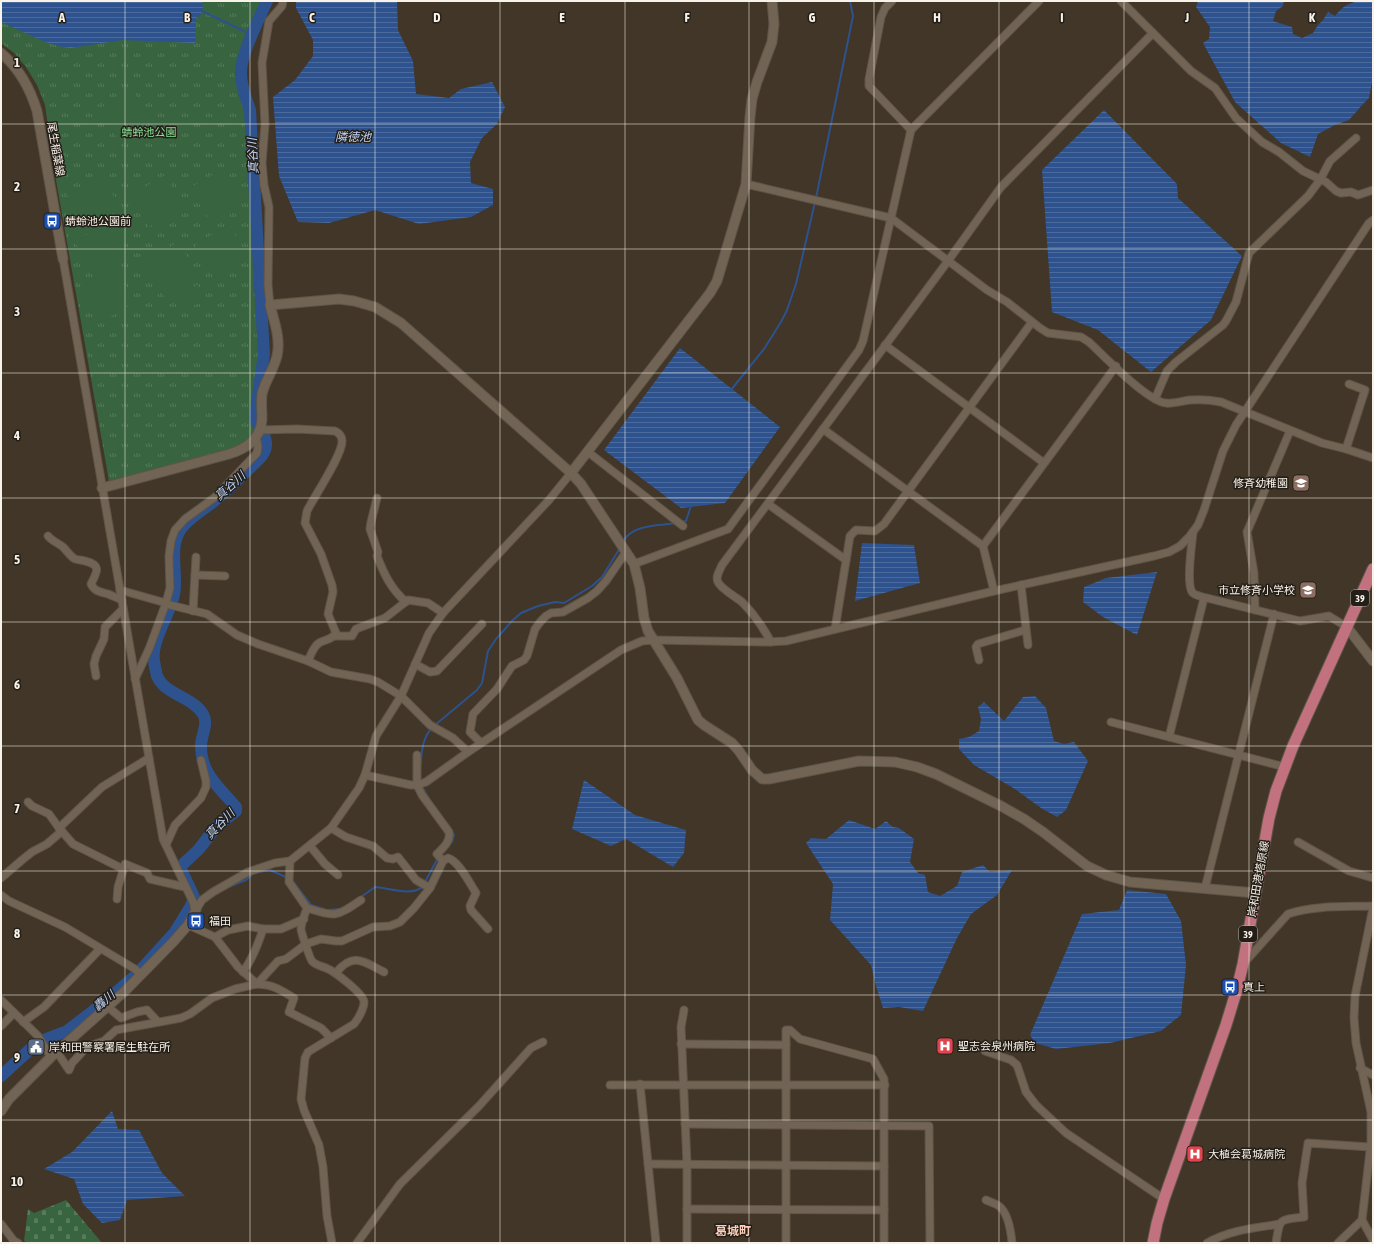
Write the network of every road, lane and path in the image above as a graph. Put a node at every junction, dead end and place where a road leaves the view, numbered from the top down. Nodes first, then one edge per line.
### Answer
1 (283, 1) edge
2 (772, 1) edge
3 (892, 1) edge
4 (1039, 1) edge
5 (1120, 1) edge
6 (1153, 34) junction
7 (1, 53) edge
8 (911, 130) junction
9 (1356, 138) dead end
10 (1320, 180) junction
11 (746, 184) junction
12 (1373, 190) edge
13 (891, 218) junction
14 (1373, 220) edge
15 (63, 260) joint
16 (948, 260) junction
17 (270, 305) junction
18 (1032, 322) junction
19 (885, 345) junction
20 (1116, 366) junction
21 (1349, 384) dead end
22 (1155, 399) junction
23 (969, 407) junction
24 (1244, 412) junction
25 (823, 429) junction
26 (1290, 431) junction
27 (258, 433) junction
28 (1346, 449) junction
29 (588, 452) junction
30 (1373, 458) edge
31 (1044, 463) junction
32 (571, 473) junction
33 (102, 488) junction
34 (908, 492) junction
35 (377, 498) dead end
36 (768, 504) junction
37 (683, 526) dead end
38 (1193, 531) junction
39 (48, 536) dead end
40 (983, 546) junction
41 (626, 552) junction
42 (196, 557) dead end
43 (846, 560) junction
44 (634, 564) junction
45 (1373, 569) edge
46 (195, 575) junction
47 (225, 576) dead end
48 (1021, 585) junction
49 (120, 590) junction
50 (994, 591) junction
51 (1204, 598) junction
52 (122, 600) junction
53 (406, 602) junction
54 (166, 603) junction
55 (123, 609) junction
56 (1255, 610) junction
57 (193, 611) junction
58 (443, 613) junction
59 (1274, 614) junction
60 (482, 624) dead end
61 (1347, 627) junction
62 (835, 629) junction
63 (1025, 630) junction
64 (334, 636) junction
65 (653, 640) junction
66 (771, 642) junction
67 (1028, 645) dead end
68 (978, 660) dead end
69 (308, 661) junction
70 (1373, 661) edge
71 (416, 664) junction
72 (96, 676) dead end
73 (135, 680) junction
74 (401, 696) junction
75 (1111, 722) dead end
76 (1169, 737) junction
77 (481, 743) junction
78 (468, 752) junction
79 (417, 755) dead end
80 (1238, 755) junction
81 (149, 758) junction
82 (201, 760) dead end
83 (1284, 767) junction
84 (365, 775) junction
85 (417, 785) junction
86 (28, 802) dead end
87 (332, 828) junction
88 (60, 830) junction
89 (1298, 842) dead end
90 (166, 845) junction
91 (310, 846) junction
92 (290, 861) junction
93 (444, 861) junction
94 (124, 869) junction
95 (338, 875) dead end
96 (1, 878) edge
97 (1373, 878) edge
98 (185, 887) junction
99 (430, 888) junction
100 (1205, 888) junction
101 (1256, 893) junction
102 (1, 895) edge
103 (117, 899) dead end
104 (361, 900) dead end
105 (194, 905) junction
106 (1373, 907) edge
107 (307, 908) junction
108 (304, 919) junction
109 (188, 924) junction
110 (488, 929) dead end
111 (263, 930) junction
112 (215, 937) junction
113 (306, 944) junction
114 (1369, 944) edge
115 (100, 949) junction
116 (1243, 964) junction
117 (243, 972) junction
118 (384, 972) dead end
119 (336, 973) junction
120 (141, 975) junction
121 (256, 984) junction
122 (1, 1000) edge
123 (108, 1007) junction
124 (684, 1010) dead end
125 (14, 1014) junction
126 (23, 1022) junction
127 (158, 1022) junction
128 (1, 1026) edge
129 (331, 1038) junction
130 (543, 1042) dead end
131 (681, 1044) junction
132 (786, 1044) junction
133 (985, 1051) dead end
134 (54, 1055) junction
135 (1360, 1068) junction
136 (1373, 1075) edge
137 (640, 1084) junction
138 (786, 1084) junction
139 (610, 1085) dead end
140 (683, 1085) junction
141 (885, 1085) junction
142 (1, 1111) edge
143 (685, 1124) junction
144 (786, 1125) junction
145 (884, 1125) junction
146 (1371, 1143) edge
147 (648, 1164) junction
148 (687, 1164) junction
149 (786, 1164) junction
150 (884, 1166) junction
151 (1373, 1193) edge
152 (1365, 1195) junction
153 (1164, 1198) junction
154 (986, 1200) dead end
155 (687, 1209) junction
156 (786, 1209) junction
157 (884, 1210) junction
158 (1362, 1220) junction
159 (1, 1224) edge
160 (1280, 1224) junction
161 (1373, 1239) edge
162 (18, 1243) edge
163 (332, 1243) edge
164 (357, 1243) edge
165 (656, 1243) edge
166 (687, 1243) edge
167 (786, 1243) edge
168 (884, 1243) edge
169 (930, 1243) edge
170 (1012, 1243) edge
171 (1153, 1243) edge
172 (1206, 1243) edge
173 (1276, 1243) edge
174 (1338, 1243) edge

1 - 17 street
2 - 11 street
3 - 8 street
4 - 8 street
5 - 6 street
6 - 10 street
6 - 16 street
7 - 15 street, 尾生稲葉線
8 - 13 street
9 - 10 street
10 - 12 street
10 - 22 street
11 - 13 street
11 - 29 street
13 - 16 street
13 - 44 street
14 - 24 street
15 - 33 street
16 - 18 street
16 - 19 street
17 - 27 street
17 - 32 street
18 - 20 street
18 - 23 street
19 - 23 street
19 - 25 street
20 - 22 street
20 - 31 street
21 - 28 street
22 - 24 street
23 - 31 street
23 - 34 street
24 - 26 street
24 - 38 street
25 - 34 street
25 - 36 street
26 - 28 street
26 - 56 street
27 - 33 street
27 - 54 street
27 - 64 street
28 - 30 street
29 - 32 street
29 - 37 street
31 - 40 street
32 - 41 street
32 - 58 street
33 - 49 street
34 - 40 street
34 - 43 street
35 - 53 street
36 - 43 street
36 - 66 street
38 - 48 street
38 - 51 street
39 - 52 street
40 - 50 street
41 - 44 street
41 - 77 street
42 - 46 street
43 - 62 street
44 - 65 street
45 - 61 main road, 岸和田港塔原線 / 39
46 - 47 street
46 - 57 street
48 - 50 street
48 - 63 street
49 - 52 street
49 - 54 street
50 - 62 street
51 - 56 street
51 - 76 street
52 - 55 street
53 - 58 street
53 - 64 street
54 - 57 street
54 - 73 street
55 - 72 street
55 - 73 street
56 - 59 street
57 - 69 street
58 - 71 street
59 - 61 street
59 - 80 street
60 - 71 street
61 - 70 street
61 - 83 main road, 岸和田港塔原線 / 39
62 - 66 street
63 - 67 street
63 - 68 street
64 - 69 street
65 - 66 street
65 - 77 street
65 - 100 street
69 - 74 street
71 - 74 street
73 - 81 street
74 - 78 street
74 - 84 street
75 - 76 street
76 - 80 street
77 - 78 street
78 - 85 street
79 - 85 street
80 - 83 street
80 - 100 street
81 - 88 street
81 - 90 street
82 - 90 street
83 - 101 main road, 岸和田港塔原線 / 39
84 - 85 street
84 - 87 street
85 - 93 street
86 - 88 street
87 - 91 street
87 - 99 street
88 - 94 street
88 - 96 street
89 - 97 street
90 - 98 street
91 - 92 street
91 - 95 street
92 - 105 street
92 - 107 street
93 - 99 street
93 - 110 street
94 - 98 street
94 - 103 street
98 - 105 street
99 - 113 street
100 - 101 street
101 - 116 main road, 岸和田港塔原線 / 39
102 - 115 street
104 - 107 street
105 - 109 street
106 - 114 street
106 - 116 street
107 - 108 street
108 - 111 street
108 - 113 street
109 - 112 street
109 - 120 street
111 - 112 street
111 - 117 street
112 - 117 street
113 - 119 street
113 - 121 street
114 - 135 street
115 - 120 street
115 - 126 street
116 - 153 main road, 岸和田港塔原線 / 39
117 - 121 street
118 - 119 street
119 - 129 street
120 - 123 street
121 - 127 street
121 - 129 street
122 - 125 street
123 - 127 street
123 - 134 street
124 - 131 street
125 - 126 street
125 - 128 street
126 - 134 street
127 - 134 street
129 - 163 street
130 - 164 street
131 - 132 street
131 - 140 street
132 - 138 street
132 - 141 street
133 - 153 street
134 - 142 street
135 - 136 street
135 - 146 street
137 - 139 street
137 - 140 street
137 - 147 street
138 - 140 street
138 - 141 street
138 - 144 street
140 - 143 street
141 - 145 street
143 - 144 street
143 - 148 street
144 - 145 street
144 - 149 street
145 - 150 street
145 - 169 street
146 - 152 street
146 - 160 street
147 - 148 street
147 - 165 street
148 - 149 street
148 - 155 street
149 - 150 street
149 - 156 street
150 - 157 street
151 - 152 street
152 - 158 street
153 - 171 main road, 岸和田港塔原線 / 39
154 - 170 street
155 - 156 street
155 - 166 street
156 - 157 street
156 - 167 street
157 - 168 street
158 - 161 street
158 - 174 street
159 - 162 street
160 - 172 street
160 - 173 street

